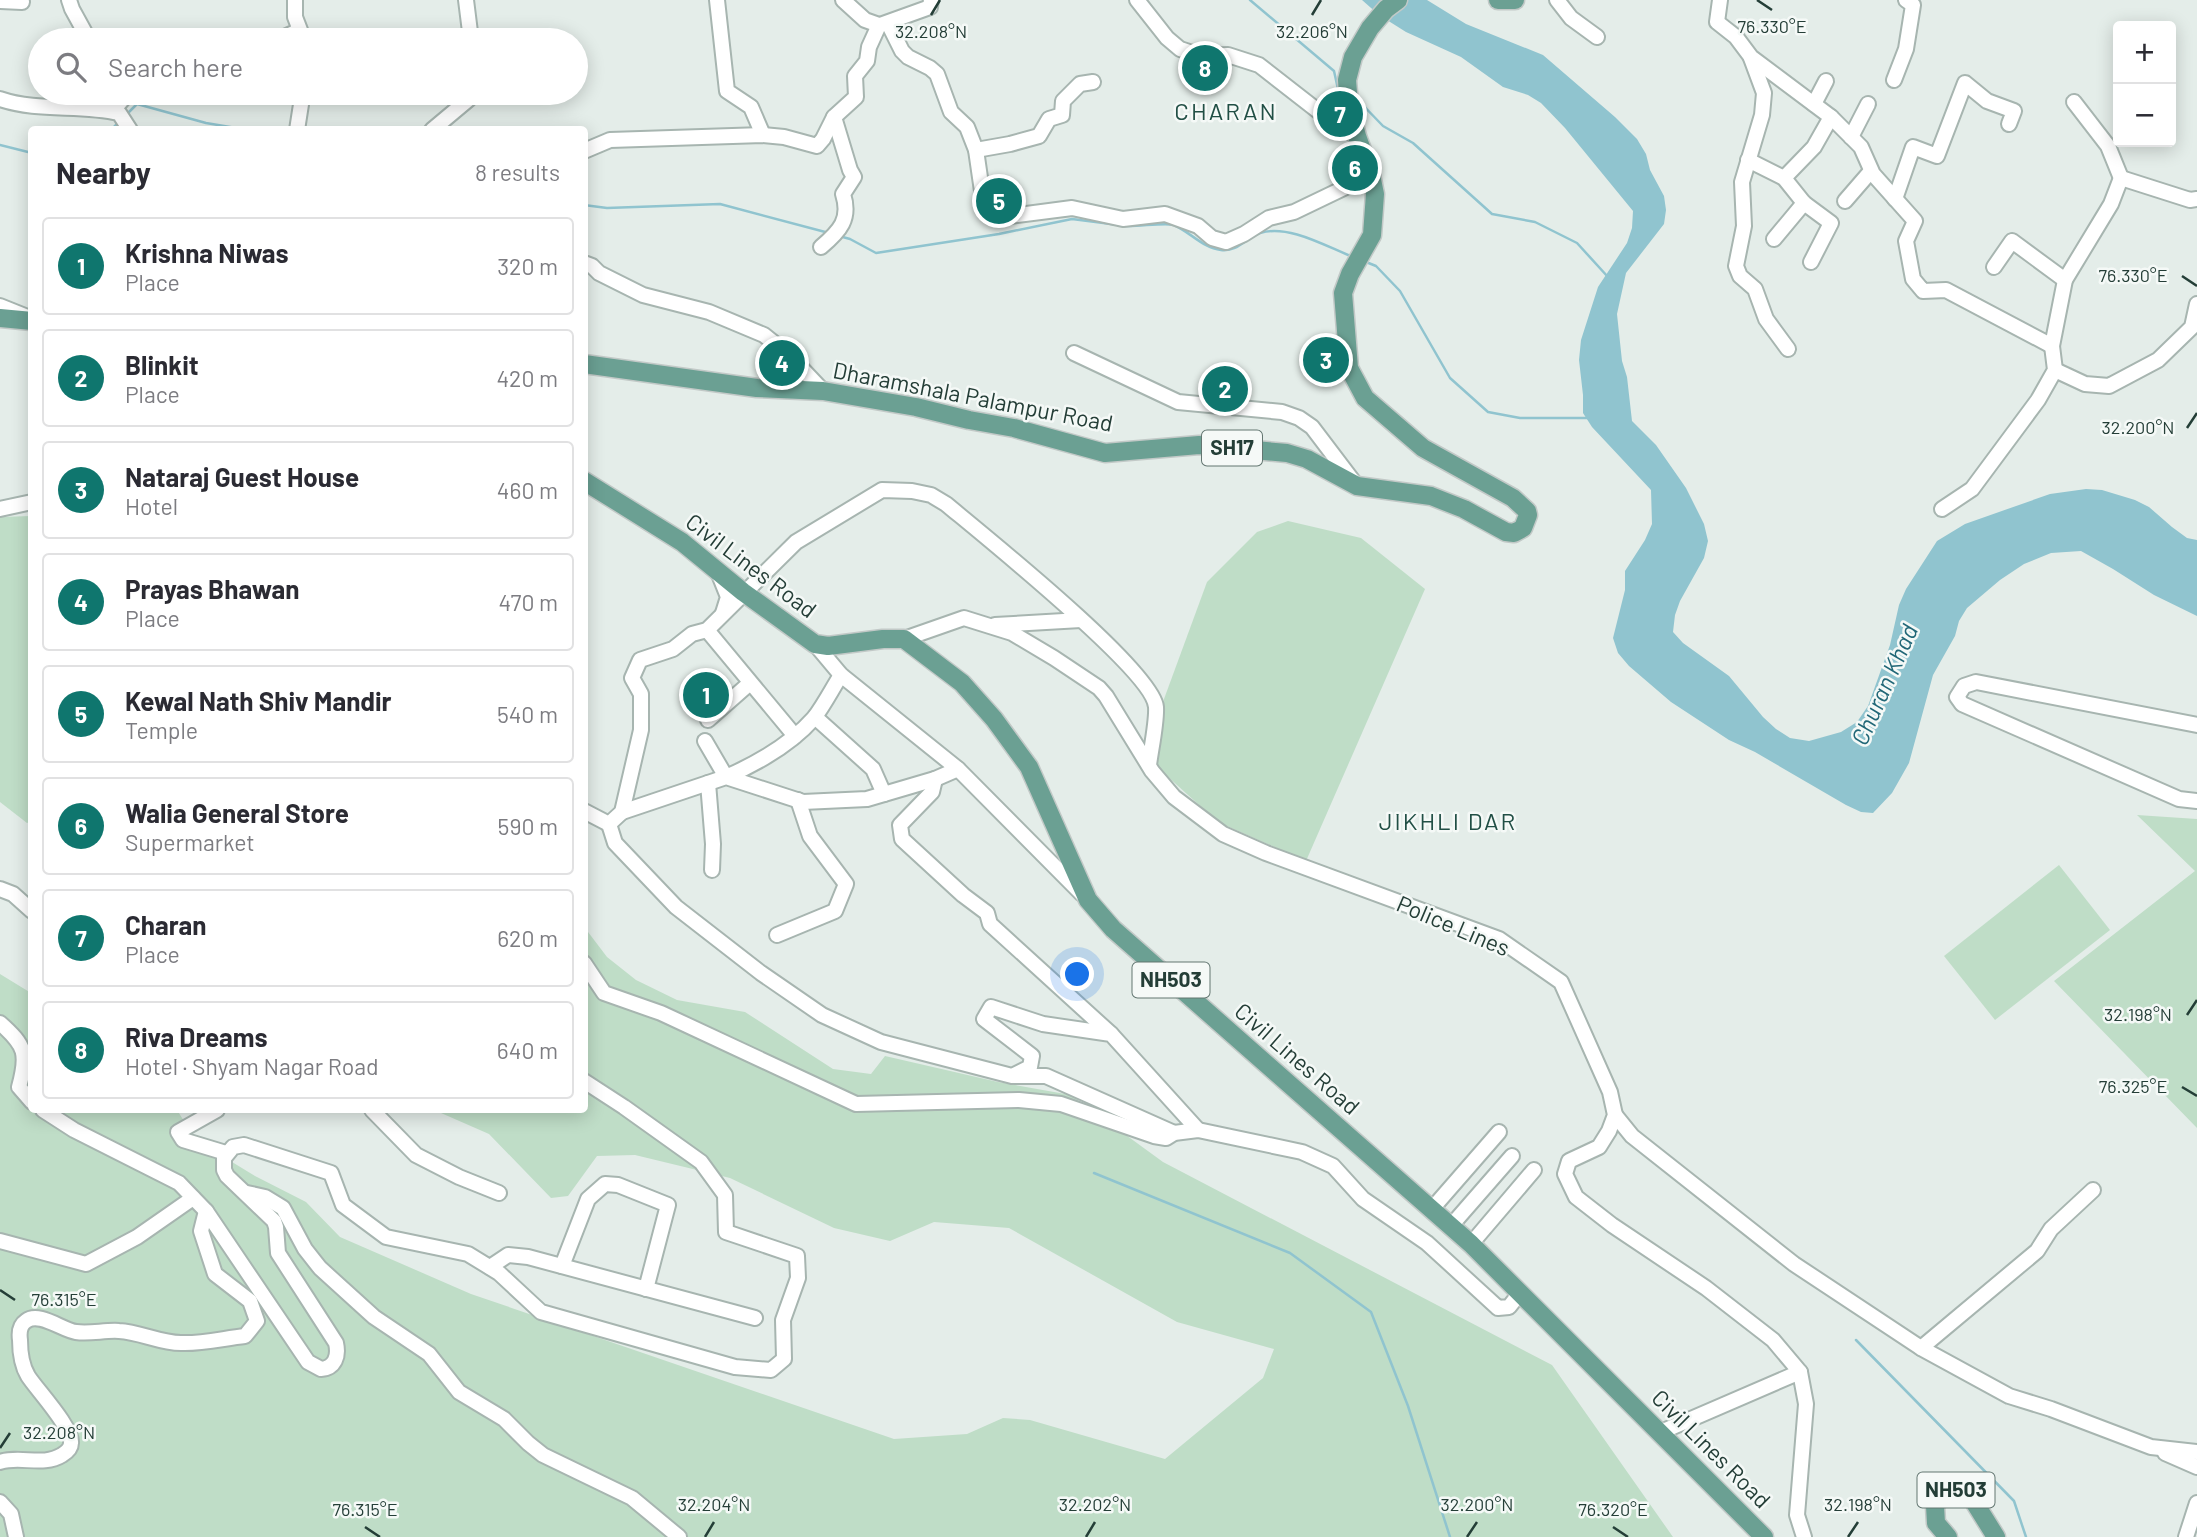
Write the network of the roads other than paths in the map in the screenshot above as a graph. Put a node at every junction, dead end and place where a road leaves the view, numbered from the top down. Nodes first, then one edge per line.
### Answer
1 (69, 0) edge
2 (295, 0) edge
3 (466, 0) edge
4 (717, 0) edge
5 (843, 0) edge
6 (931, 0) edge
7 (1137, 0) edge
8 (1398, 0) edge
9 (1498, 0) edge
10 (1515, 0) edge
11 (1558, 0) edge
12 (1720, 0) edge
13 (1906, 0) edge
14 (0, 1) edge
15 (22, 2) edge
16 (883, 24) junction
17 (83, 28) edge
18 (299, 28) edge
19 (470, 28) edge
20 (1597, 37) dead end
21 (1751, 57) junction
22 (1894, 80) dead end
23 (1826, 81) dead end
24 (1093, 82) dead end
25 (1348, 98) junction
26 (0, 99) edge
27 (2074, 102) dead end
28 (1814, 104) junction
29 (1868, 104) dead end
30 (118, 105) edge
31 (301, 105) edge
32 (462, 105) edge
33 (113, 111) junction
34 (1321, 113) junction
35 (834, 117) junction
36 (1831, 117) junction
37 (2009, 124) dead end
38 (126, 126) edge
39 (298, 126) edge
40 (437, 126) edge
41 (763, 135) junction
42 (1357, 136) junction
43 (1851, 137) junction
44 (588, 149) edge
45 (976, 150) junction
46 (1748, 160) junction
47 (1871, 171) junction
48 (1371, 175) junction
49 (1784, 178) junction
50 (2122, 178) junction
51 (1895, 199) junction
52 (2197, 199) edge
53 (1845, 201) dead end
54 (1804, 203) junction
55 (1774, 239) dead end
56 (821, 247) dead end
57 (1811, 262) dead end
58 (588, 264) edge
59 (1994, 267) dead end
60 (2065, 279) junction
61 (2197, 304) edge
62 (0, 306) edge
63 (0, 318) edge
64 (28, 318) edge
65 (28, 320) edge
66 (2052, 346) junction
67 (1788, 349) dead end
68 (1074, 353) dead end
69 (588, 364) edge
70 (2055, 370) junction
71 (822, 391) junction
72 (588, 483) edge
73 (1357, 486) junction
74 (28, 503) edge
75 (0, 509) edge
76 (1942, 509) dead end
77 (718, 572) junction
78 (743, 592) junction
79 (722, 614) junction
80 (1081, 620) junction
81 (989, 626) junction
82 (707, 630) junction
83 (904, 639) junction
84 (815, 645) junction
85 (841, 675) junction
86 (750, 683) junction
87 (815, 717) junction
88 (708, 720) dead end
89 (2197, 725) edge
90 (795, 736) junction
91 (705, 741) dead end
92 (1149, 765) junction
93 (958, 769) junction
94 (726, 778) junction
95 (935, 779) junction
96 (708, 782) junction
97 (884, 793) junction
98 (798, 800) junction
99 (2197, 802) edge
100 (622, 812) junction
101 (588, 813) edge
102 (609, 824) junction
103 (712, 870) dead end
104 (0, 889) edge
105 (1088, 900) junction
106 (28, 907) edge
107 (777, 935) dead end
108 (588, 969) edge
109 (0, 1023) edge
110 (1111, 1034) junction
111 (1013, 1076) junction
112 (588, 1084) edge
113 (28, 1097) edge
114 (48, 1113) edge
115 (212, 1113) edge
116 (376, 1113) edge
117 (1615, 1115) junction
118 (1198, 1130) junction
119 (1499, 1132) dead end
120 (1174, 1133) junction
121 (226, 1153) junction
122 (1512, 1156) dead end
123 (1534, 1170) dead end
124 (2093, 1191) dead end
125 (247, 1193) junction
126 (499, 1193) dead end
127 (193, 1198) junction
128 (1431, 1210) junction
129 (205, 1211) junction
130 (1450, 1227) junction
131 (0, 1241) edge
132 (1471, 1244) junction
133 (562, 1266) junction
134 (490, 1267) junction
135 (646, 1289) junction
136 (1520, 1293) junction
137 (755, 1318) dead end
138 (1921, 1348) junction
139 (1800, 1372) junction
140 (1661, 1432) junction
141 (2151, 1447) junction
142 (2197, 1452) edge
143 (0, 1462) edge
144 (2197, 1467) edge
145 (0, 1502) edge
146 (2197, 1503) edge
147 (16, 1537) edge
148 (679, 1537) edge
149 (1764, 1537) edge
150 (1804, 1537) edge
151 (1948, 1537) edge
152 (1996, 1537) edge
153 (2186, 1537) edge

1 - 17 street
2 - 18 street
3 - 19 street
4 - 41 street
5 - 16 street
6 - 16 street
7 - 34 street
8 - 25 main road, Dharamshala Palampur Road / SH17
9 - 10 main road
11 - 20 street
12 - 21 street
13 - 22 street
14 - 15 street
16 - 35 street
16 - 45 street
21 - 28 street
21 - 46 street
23 - 28 street
24 - 45 street
25 - 34 street
25 - 42 main road, Dharamshala Palampur Road / SH17
26 - 33 street
27 - 50 street
28 - 36 street
29 - 43 street
30 - 33 street
31 - 39 street
32 - 40 street
33 - 38 street
34 - 42 street
35 - 41 street
35 - 56 street
36 - 43 street
36 - 49 street
37 - 51 street
41 - 44 street
42 - 48 main road, Dharamshala Palampur Road / SH17
43 - 47 street
45 - 48 street
46 - 49 street
46 - 67 street
47 - 51 street
47 - 53 street
48 - 73 main road, Dharamshala Palampur Road / SH17
49 - 54 street
50 - 52 street
50 - 60 street
51 - 66 street
54 - 55 street
54 - 57 street
58 - 71 street
59 - 60 street
60 - 66 street
61 - 70 street
62 - 64 street
63 - 65 main road
66 - 70 street
68 - 73 street
69 - 71 main road, Dharamshala Palampur Road / SH17
70 - 76 street
71 - 73 main road, Dharamshala Palampur Road / SH17
72 - 77 main road, Civil Lines Road
74 - 75 street
77 - 78 main road, Civil Lines Road
77 - 79 street
78 - 79 street
78 - 80 street
78 - 84 main road, Civil Lines Road
79 - 82 street
80 - 81 street
80 - 92 street
81 - 83 street, Police Lines
81 - 92 street, Police Lines
82 - 86 street
82 - 100 street
83 - 84 main road, Civil Lines Road
83 - 105 main road, Civil Lines Road / NH503
84 - 85 street
85 - 87 street
85 - 93 street
86 - 88 street
86 - 90 street
87 - 90 street
87 - 97 street
89 - 99 street
90 - 94 street
91 - 94 street
92 - 117 street, Police Lines
93 - 95 street
93 - 105 street
94 - 96 street
94 - 98 street
95 - 97 street
95 - 110 street
96 - 100 street
96 - 103 street
97 - 98 street
98 - 107 street
100 - 102 street
101 - 102 street
102 - 111 street
104 - 106 street
105 - 128 main road, Civil Lines Road / NH503
108 - 120 street
109 - 113 street
110 - 111 street
110 - 118 street
111 - 120 street
112 - 134 street
114 - 127 street
115 - 121 street
116 - 126 street
117 - 138 street
117 - 139 street
118 - 120 street
118 - 136 street
119 - 128 street
121 - 125 street
121 - 134 street
122 - 130 street
123 - 132 street
124 - 138 street
125 - 129 street
125 - 148 street
127 - 129 street
127 - 131 street
128 - 130 main road, Civil Lines Road / NH503
129 - 143 street
130 - 132 main road, Civil Lines Road / NH503
132 - 136 main road, Civil Lines Road / NH503
133 - 134 street
133 - 135 street
133 - 135 street
135 - 137 street
136 - 140 main road, Civil Lines Road / NH503
138 - 141 street
139 - 140 street
139 - 150 street
140 - 149 main road, Civil Lines Road / NH503
141 - 142 street
141 - 144 street
145 - 147 street
146 - 153 street
151 - 152 main road, NH503

